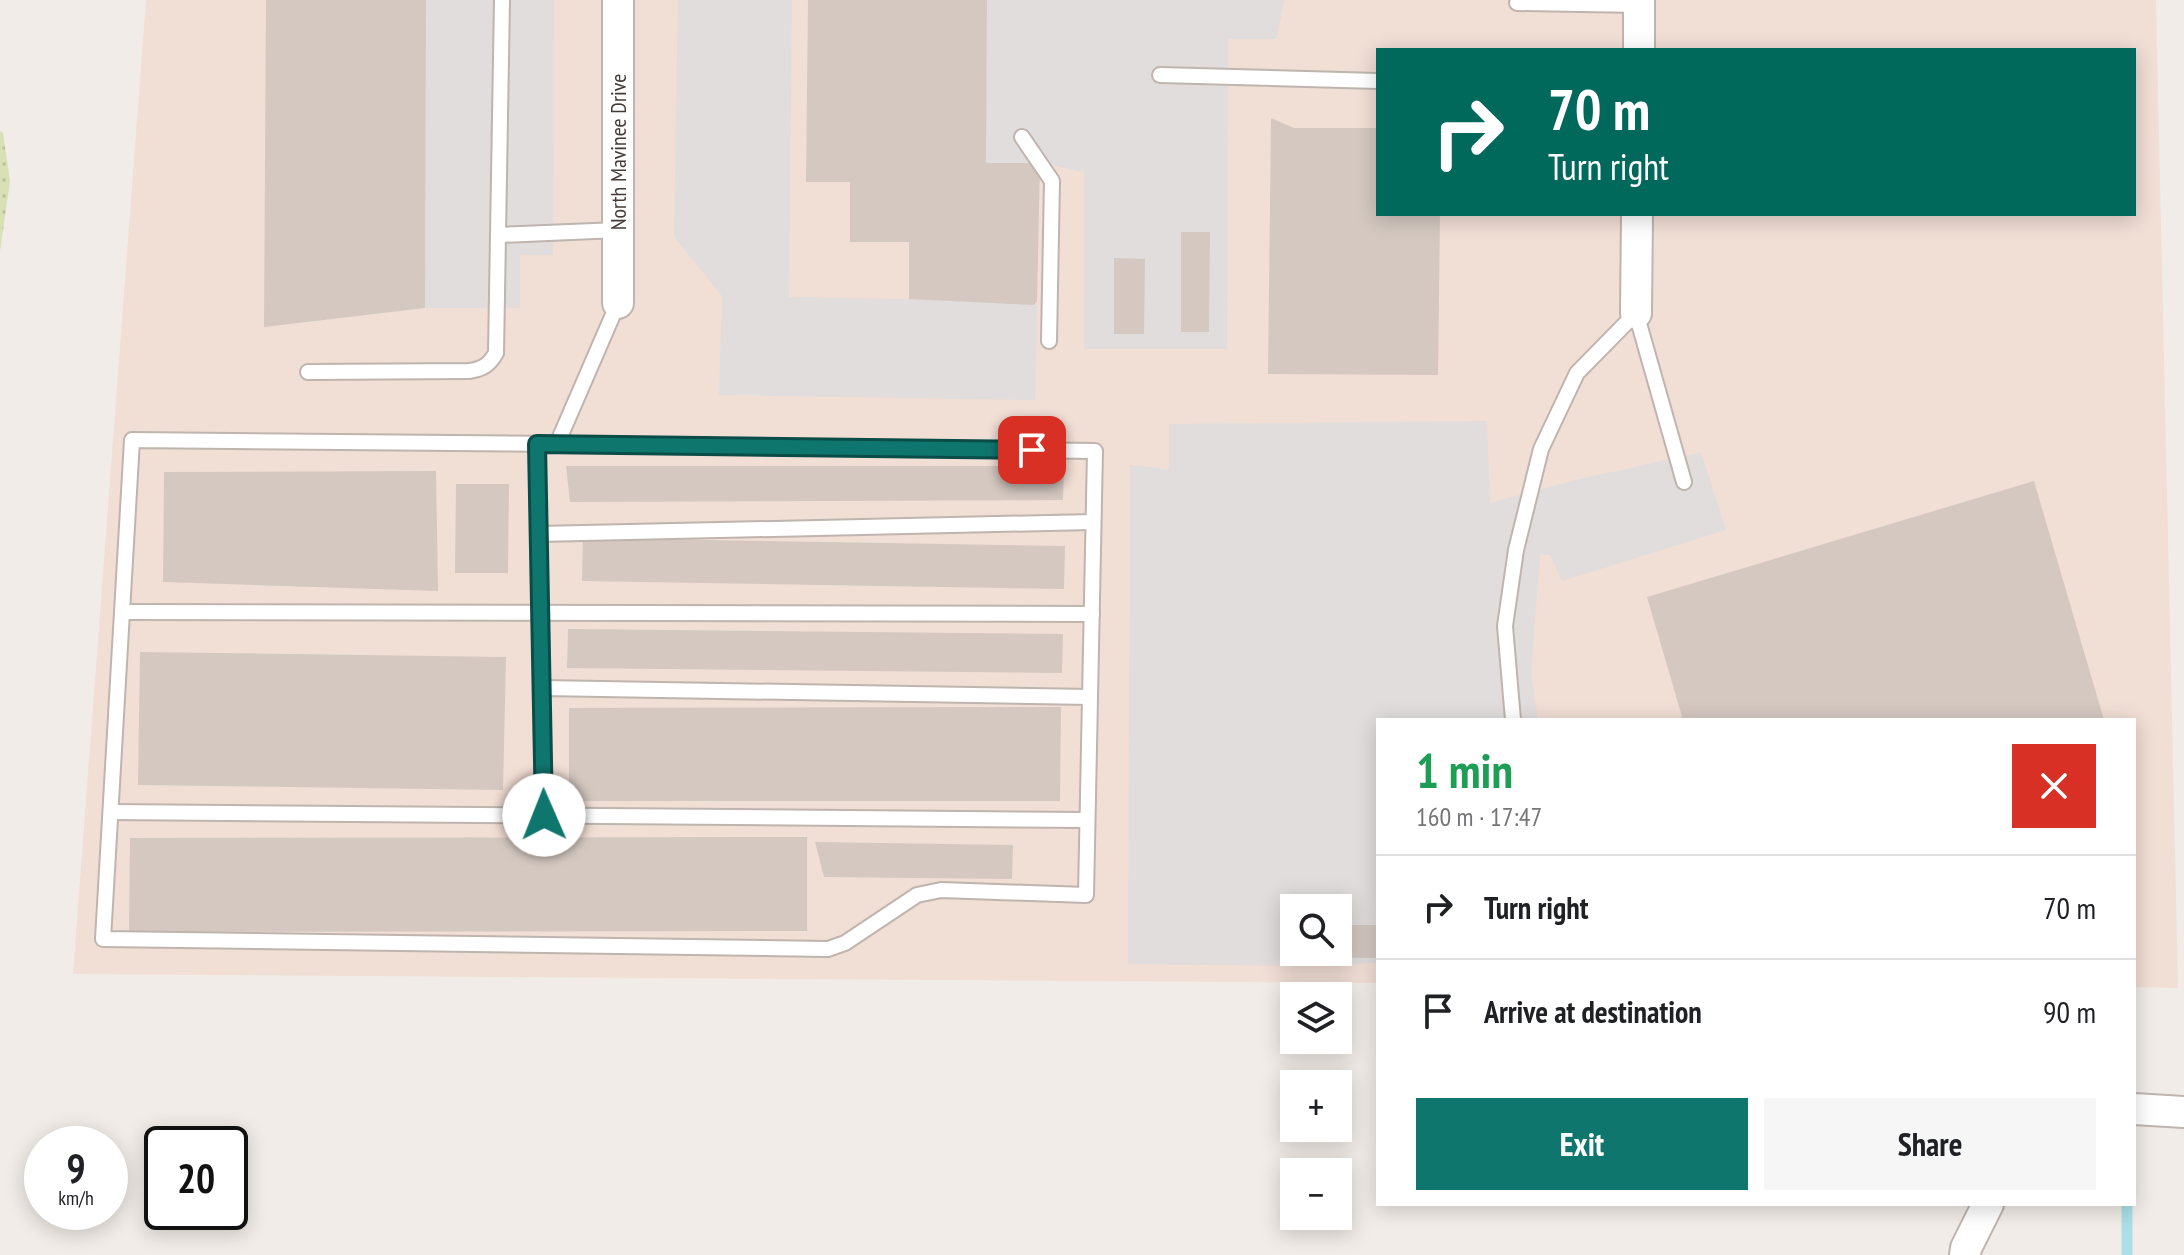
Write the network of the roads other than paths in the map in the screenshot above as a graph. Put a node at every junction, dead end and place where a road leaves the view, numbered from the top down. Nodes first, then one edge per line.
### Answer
1 (502, 0) edge
2 (618, 0) edge
3 (1517, 3) dead end
4 (1639, 3) edge
5 (1639, 48) edge
6 (1160, 75) dead end
7 (1376, 81) edge
8 (1022, 137) dead end
9 (1637, 216) edge
10 (618, 230) junction
11 (499, 235) junction
12 (618, 303) joint
13 (1636, 313) junction
14 (1049, 341) dead end
15 (308, 372) dead end
16 (537, 444) junction
17 (557, 444) junction
18 (1684, 482) dead end
19 (1093, 522) junction
20 (538, 534) junction
21 (540, 611) junction
22 (122, 612) junction
23 (1092, 614) junction
24 (542, 688) junction
25 (1090, 697) junction
26 (1513, 718) edge
27 (111, 812) junction
28 (544, 815) junction
29 (1087, 820) junction
30 (2136, 1109) edge
31 (2184, 1112) edge
32 (1987, 1206) edge
33 (1965, 1255) edge

1 - 11 lane
2 - 10 street, North Mavinee Drive
3 - 4 lane
4 - 5 street
6 - 7 lane
8 - 14 lane
9 - 13 street
10 - 11 lane
10 - 12 street, North Mavinee Drive
11 - 15 lane
12 - 17 lane
13 - 18 lane
13 - 26 lane
16 - 17 lane
16 - 20 lane
16 - 22 lane
17 - 19 lane
19 - 20 lane
19 - 23 lane
20 - 21 lane
21 - 22 lane
21 - 23 lane
21 - 24 lane
22 - 27 lane
23 - 25 lane
24 - 25 lane
24 - 28 lane
25 - 29 lane
27 - 28 lane
27 - 29 lane
28 - 29 lane
30 - 31 street
32 - 33 street

